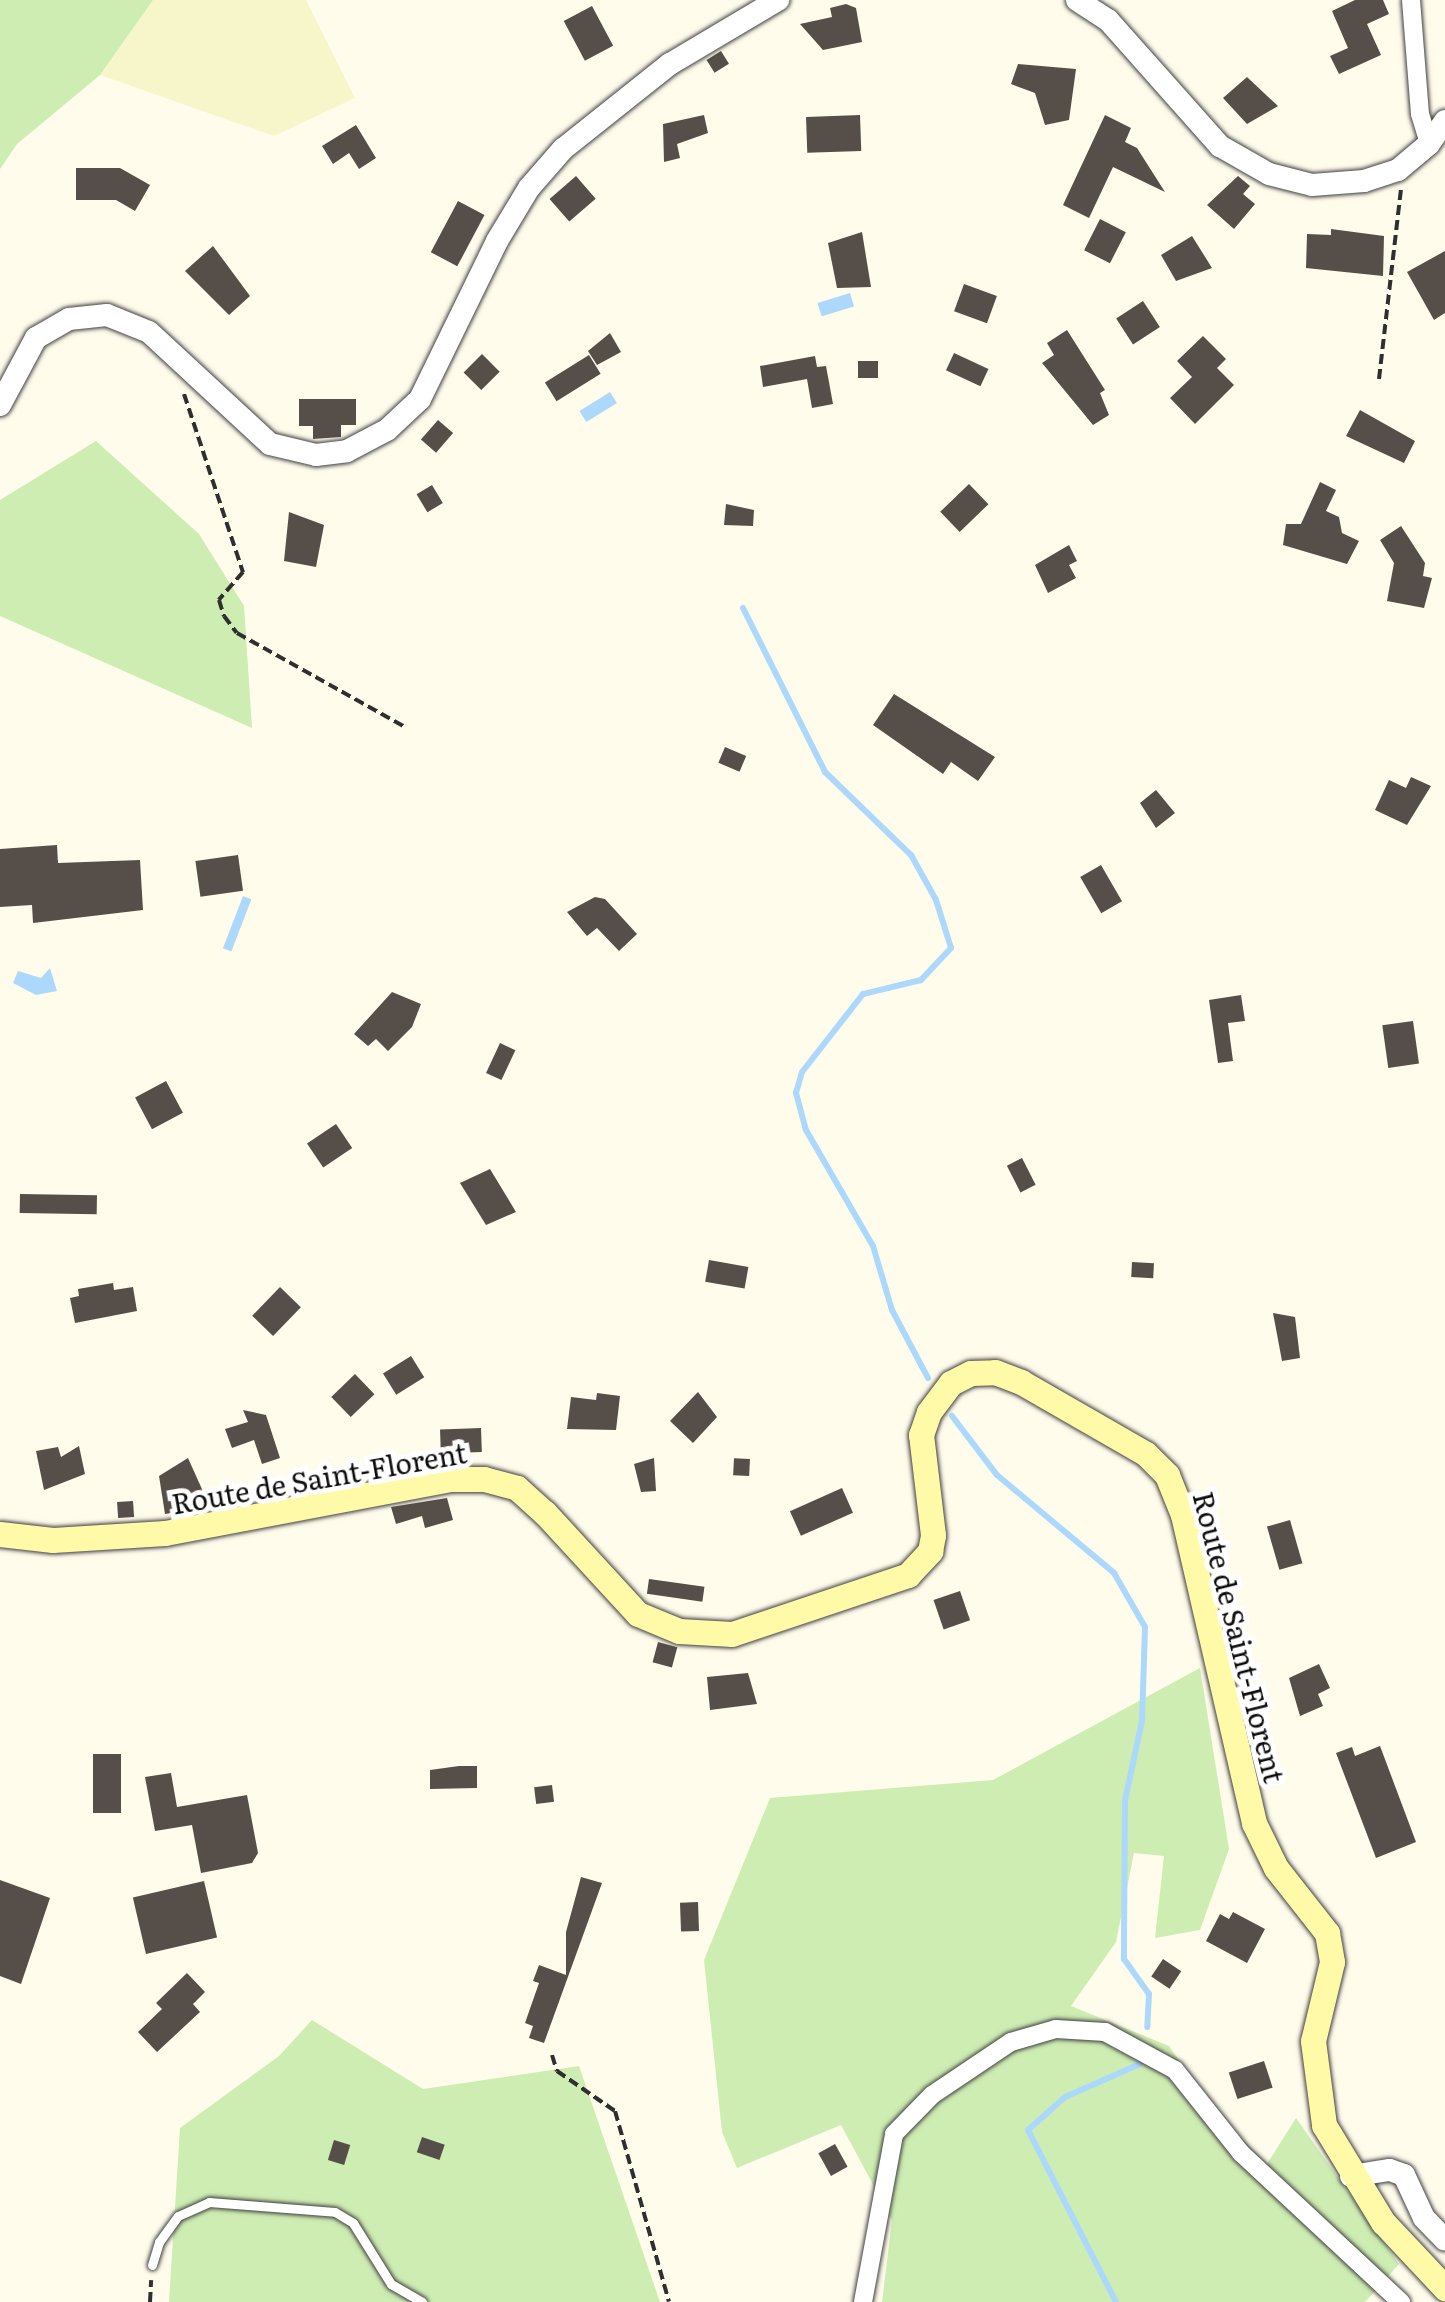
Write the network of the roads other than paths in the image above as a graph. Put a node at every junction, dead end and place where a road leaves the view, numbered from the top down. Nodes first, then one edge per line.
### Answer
1 (778, 0) edge
2 (1077, 0) edge
3 (1411, 0) edge
4 (1445, 121) edge
5 (1430, 144) junction
6 (0, 406) edge
7 (0, 1534) edge
8 (1351, 2176) junction
9 (1445, 2240) edge
10 (152, 2265) road end
11 (1445, 2288) edge
12 (422, 2302) edge
13 (863, 2302) edge
14 (1401, 2302) edge

1 - 6 street
2 - 5 street
3 - 5 street
4 - 5 street
7 - 8 main road, Route de Saint-Florent
8 - 9 street
8 - 11 main road, Route de Saint-Florent
10 - 12 lane
13 - 14 street

